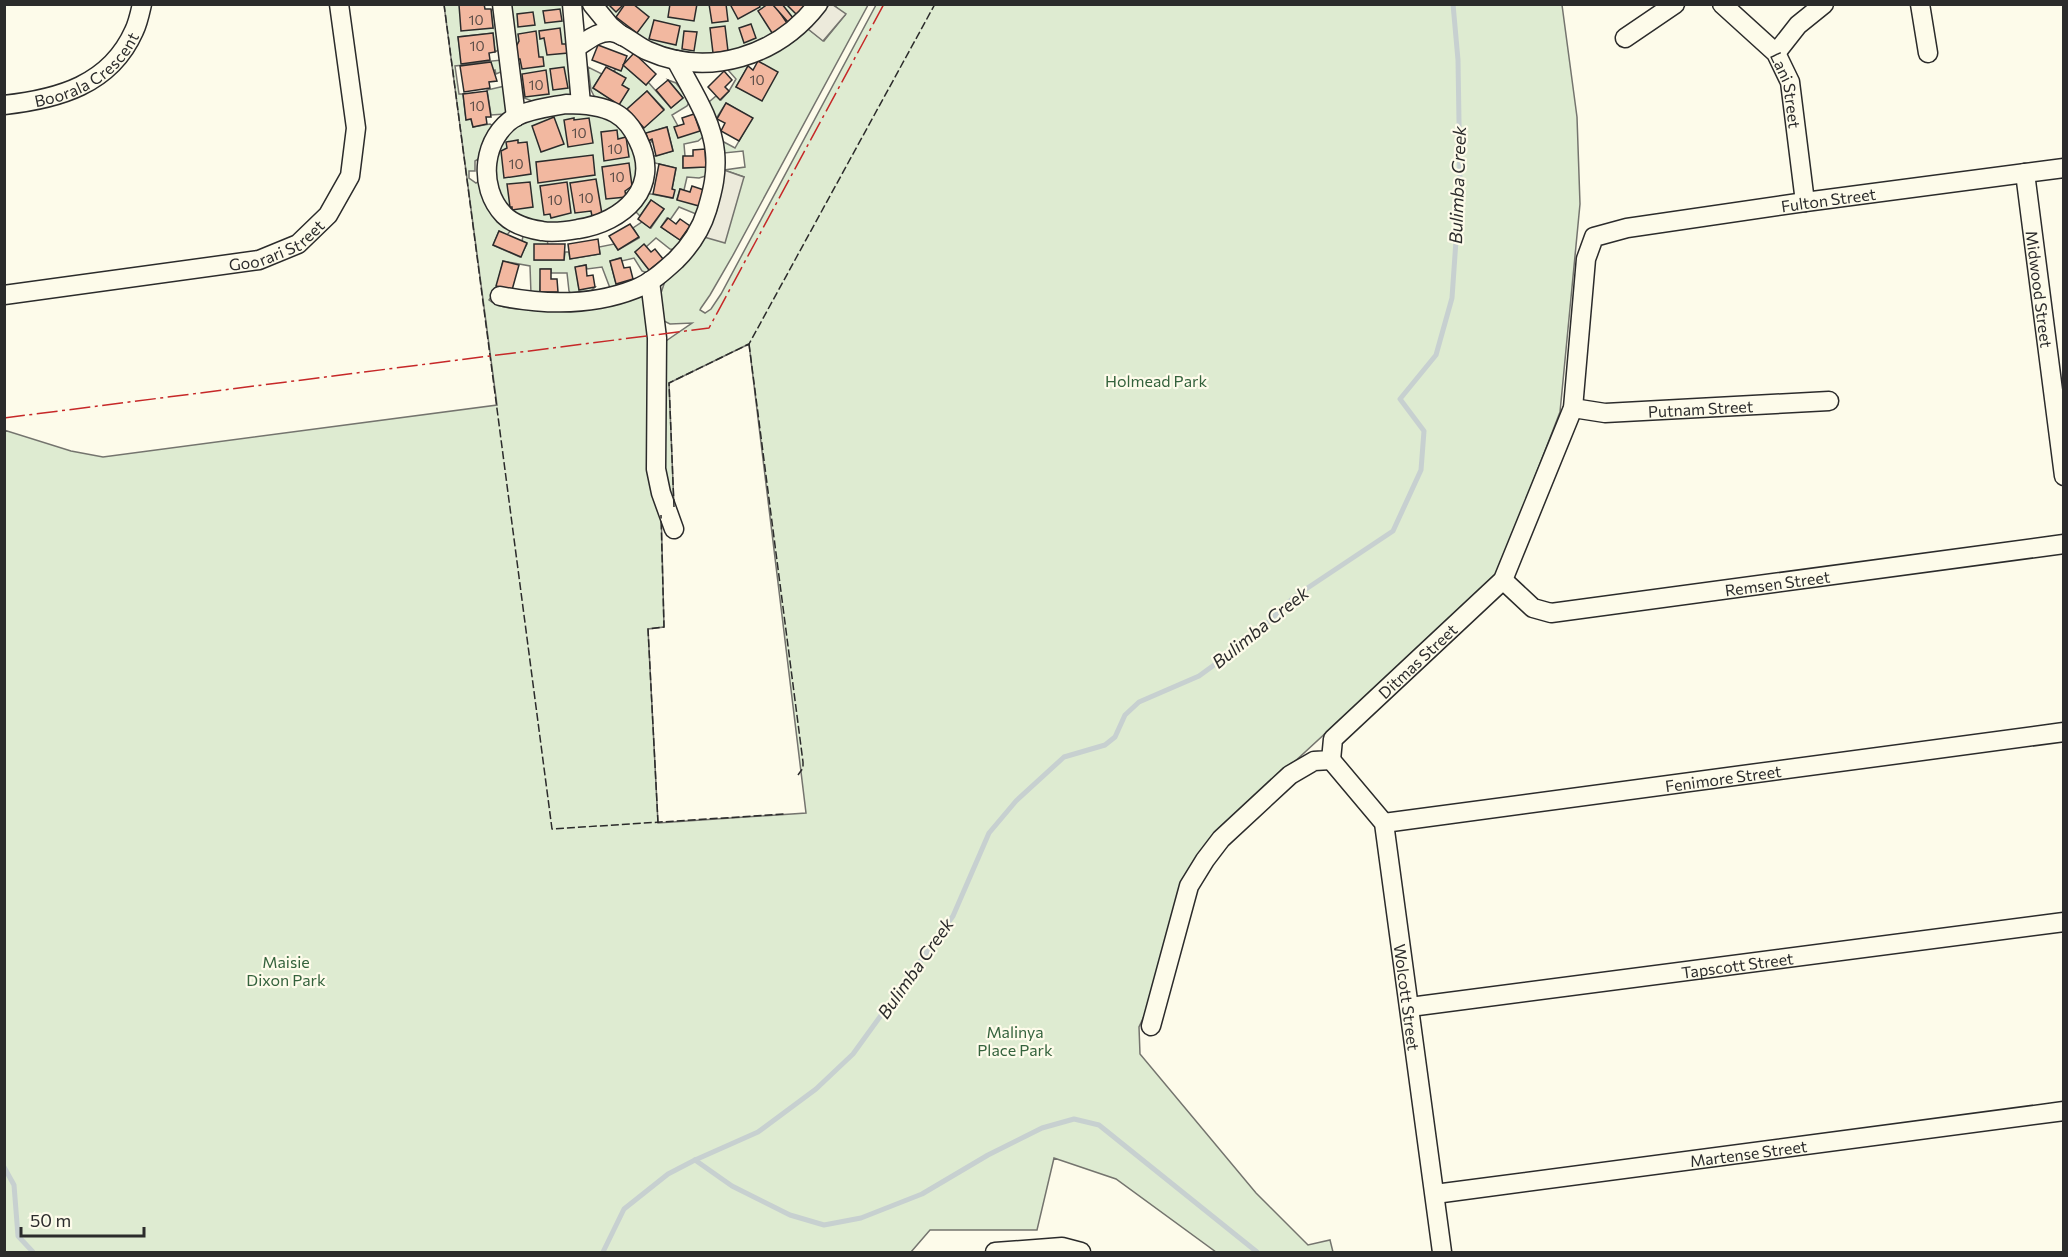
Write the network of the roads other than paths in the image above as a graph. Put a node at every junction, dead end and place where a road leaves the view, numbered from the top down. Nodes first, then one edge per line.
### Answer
1 (142, 4) edge
2 (339, 4) edge
3 (502, 4) edge
4 (572, 4) edge
5 (592, 4) edge
6 (818, 4) edge
7 (1675, 4) edge
8 (1722, 4) edge
9 (1824, 4) edge
10 (1920, 4) edge
11 (622, 36) junction
12 (1625, 38) dead end
13 (577, 47) junction
14 (1776, 53) junction
15 (1928, 53) dead end
16 (676, 60) junction
17 (581, 104) junction
18 (4, 105) edge
19 (516, 117) junction
20 (2064, 168) edge
21 (2025, 173) junction
22 (1805, 202) junction
23 (1594, 237) joint
24 (650, 281) junction
25 (4, 295) edge
26 (500, 297) dead end
27 (1828, 401) dead end
28 (1573, 408) junction
29 (2064, 476) edge
30 (674, 530) dead end
31 (2064, 544) edge
32 (1503, 580) junction
33 (2064, 732) edge
34 (1331, 760) junction
35 (1384, 823) junction
36 (2064, 922) edge
37 (1410, 1007) junction
38 (1150, 1026) dead end
39 (2064, 1111) edge
40 (1435, 1194) junction
41 (995, 1252) edge
42 (1081, 1252) edge
43 (1442, 1252) edge

1 - 18 street, Boorala Crescent
2 - 25 street, Goorari Street
3 - 19 street
4 - 13 street
5 - 11 street
6 - 16 street
7 - 12 street
8 - 14 street, Lani Street
9 - 14 street
10 - 15 street
11 - 13 street
11 - 16 street
13 - 17 street
14 - 22 street, Lani Street
16 - 24 street
17 - 19 street
17 - 19 street
20 - 21 street, Fulton Street
21 - 22 street, Fulton Street
21 - 29 street, Midwood Street
22 - 23 street, Fulton Street
23 - 28 street, Ditmas Street
24 - 26 street
24 - 30 street
27 - 28 street, Putnam Street
28 - 32 street, Ditmas Street
31 - 32 street, Remsen Street
32 - 34 street, Ditmas Street
33 - 35 street, Fenimore Street
34 - 35 street
34 - 38 street
35 - 37 street, Wolcott Street
36 - 37 street, Tapscott Street
37 - 40 street, Wolcott Street
39 - 40 street, Martense Street
40 - 43 street, Wolcott Street
41 - 42 street

